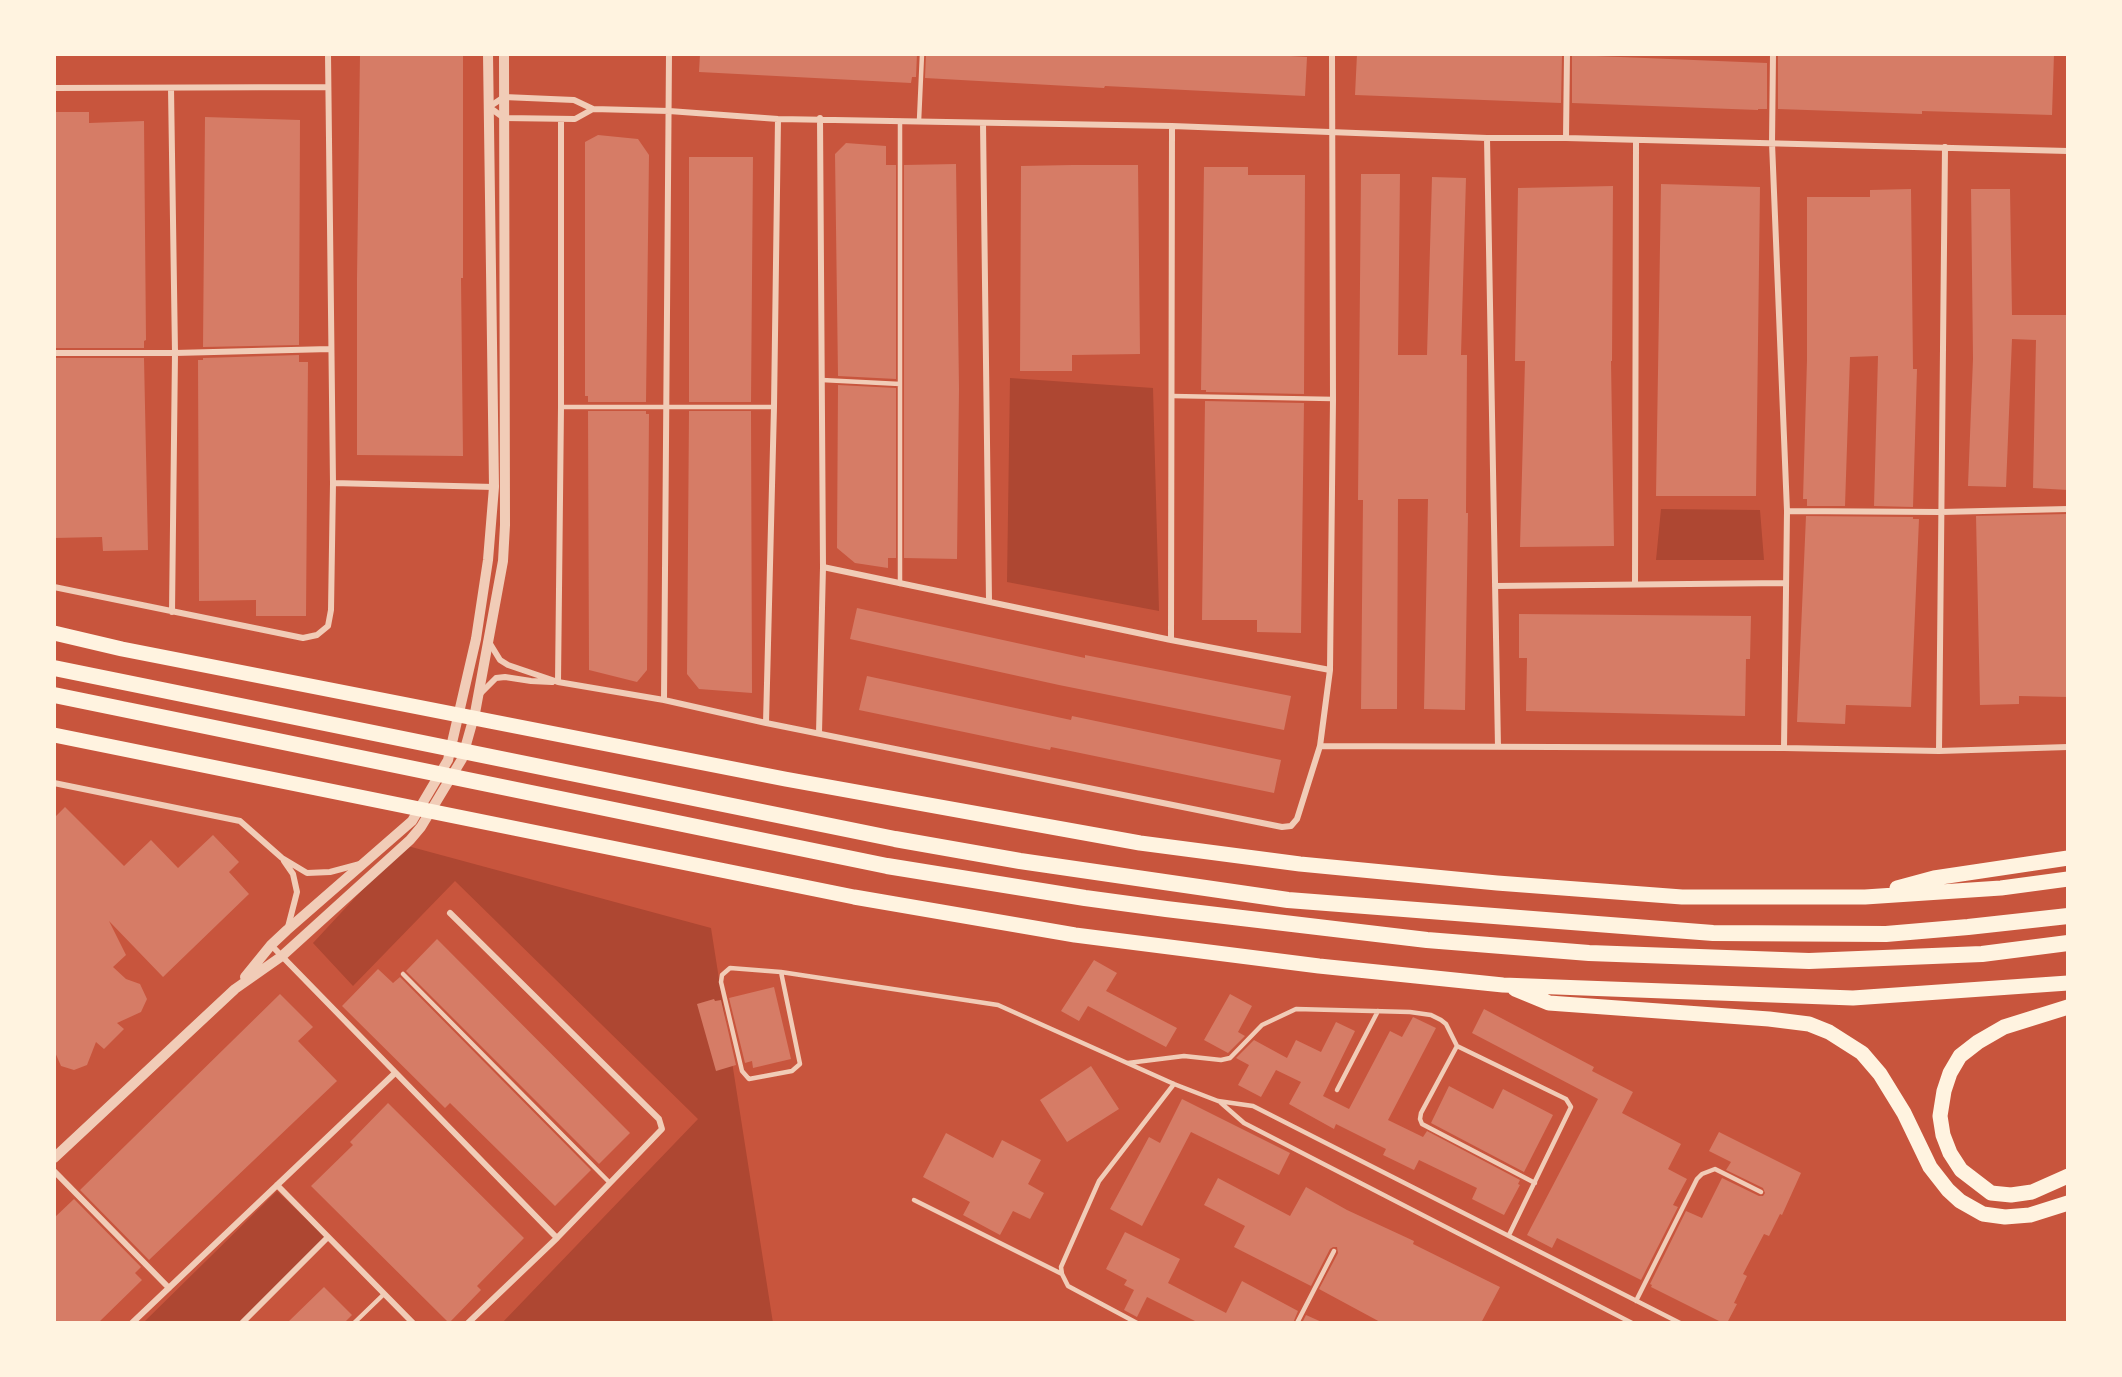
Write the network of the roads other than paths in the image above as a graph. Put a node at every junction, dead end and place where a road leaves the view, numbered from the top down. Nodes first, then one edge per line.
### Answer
1 (328, 54) edge
2 (488, 54) edge
3 (504, 54) edge
4 (669, 54) edge
5 (922, 54) edge
6 (1332, 54) edge
7 (1568, 54) edge
8 (1773, 54) edge
9 (327, 87) junction
10 (54, 88) edge
11 (171, 88) junction
12 (504, 97) junction
13 (489, 107) junction
14 (593, 109) junction
15 (669, 111) junction
16 (504, 118) junction
17 (778, 118) junction
18 (820, 118) junction
19 (561, 120) junction
20 (900, 121) junction
21 (919, 121) junction
22 (983, 123) junction
23 (1172, 126) junction
24 (1331, 131) junction
25 (1487, 138) junction
26 (1566, 138) junction
27 (1636, 141) junction
28 (1772, 143) junction
29 (1945, 147) junction
30 (2068, 151) edge
31 (330, 349) junction
32 (54, 353) edge
33 (175, 353) junction
34 (822, 380) junction
35 (900, 384) junction
36 (1172, 396) junction
37 (1333, 399) junction
38 (561, 407) junction
39 (668, 407) junction
40 (774, 407) junction
41 (333, 483) junction
42 (494, 487) junction
43 (2068, 509) edge
44 (1787, 511) junction
45 (1941, 512) junction
46 (823, 567) junction
47 (1786, 583) junction
48 (900, 584) junction
49 (1635, 584) junction
50 (1495, 586) junction
51 (54, 587) edge
52 (989, 601) junction
53 (172, 612) junction
54 (54, 633) edge
55 (1171, 640) junction
56 (489, 642) junction
57 (54, 668) edge
58 (1330, 670) junction
59 (558, 682) junction
60 (54, 695) edge
61 (478, 696) junction
62 (664, 700) junction
63 (766, 723) junction
64 (819, 733) junction
65 (54, 735) edge
66 (1320, 746) junction
67 (1498, 747) junction
68 (2068, 747) edge
69 (1784, 748) junction
70 (1939, 751) junction
71 (54, 783) edge
72 (282, 858) junction
73 (2068, 858) edge
74 (366, 862) junction
75 (2068, 879) edge
76 (1865, 897) junction
77 (450, 912) dead end
78 (2068, 916) edge
79 (287, 930) junction
80 (2068, 943) edge
81 (271, 945) junction
82 (282, 956) junction
83 (781, 972) junction
84 (403, 974) dead end
85 (2068, 983) edge
86 (1503, 985) junction
87 (235, 989) junction
88 (2068, 1007) edge
89 (1378, 1011) junction
90 (1457, 1046) junction
91 (1128, 1063) junction
92 (395, 1072) junction
93 (1174, 1084) junction
94 (1337, 1090) dead end
95 (1218, 1101) junction
96 (54, 1158) edge
97 (54, 1171) edge
98 (2068, 1176) edge
99 (610, 1183) junction
100 (1535, 1183) junction
101 (277, 1185) junction
102 (1761, 1192) dead end
103 (914, 1200) dead end
104 (2068, 1203) edge
105 (1509, 1235) junction
106 (328, 1237) junction
107 (557, 1238) junction
108 (1334, 1251) dead end
109 (1062, 1274) junction
110 (169, 1288) junction
111 (384, 1294) junction
112 (1636, 1300) junction
113 (132, 1323) edge
114 (243, 1323) edge
115 (354, 1323) edge
116 (413, 1323) edge
117 (468, 1323) edge
118 (1137, 1323) edge
119 (1297, 1323) edge
120 (1632, 1323) edge
121 (1680, 1323) edge

1 - 9 street
2 - 13 street
3 - 12 street
4 - 15 street
5 - 21 lane
6 - 24 street
7 - 26 street
8 - 28 street
9 - 11 street
9 - 31 street
10 - 11 street
11 - 33 street
12 - 13 street
12 - 14 street
12 - 16 street
13 - 16 street
13 - 42 street
14 - 15 street
14 - 19 street
15 - 17 street
15 - 39 street
16 - 19 street
16 - 56 street
17 - 18 street
17 - 40 street
18 - 20 street
18 - 34 street
19 - 38 street
20 - 21 street
20 - 35 lane
21 - 22 street
22 - 23 street
22 - 52 street
23 - 24 street
23 - 36 street
24 - 25 street
24 - 37 street
25 - 26 street
25 - 50 street
26 - 27 street
27 - 28 street
27 - 49 street
28 - 29 street
28 - 44 street
29 - 30 street
29 - 45 street
31 - 33 street
31 - 41 street
32 - 33 street
33 - 53 street
34 - 35 lane
34 - 46 street
35 - 48 lane
36 - 37 lane
36 - 55 street
37 - 58 street
38 - 39 lane
38 - 59 street
39 - 40 lane
39 - 62 street
40 - 63 street
41 - 42 street
41 - 53 street
42 - 74 street
43 - 45 street
44 - 45 street
44 - 47 street
45 - 70 street
46 - 48 street
46 - 64 street
47 - 49 street
47 - 69 street
48 - 52 street
49 - 50 street
50 - 67 street
51 - 53 street
52 - 55 street
54 - 76 main road
55 - 58 street
56 - 59 street
56 - 61 street
57 - 78 highway
58 - 66 street
59 - 61 street
59 - 62 street
60 - 80 highway
61 - 82 street
62 - 63 street
63 - 64 street
64 - 66 street
65 - 86 main road
66 - 67 street
67 - 69 street
68 - 70 street
69 - 70 street
71 - 72 street
72 - 74 street
72 - 79 street
73 - 76 main road
74 - 79 street
75 - 76 main road
77 - 99 street
79 - 81 street
81 - 82 street
81 - 87 street
82 - 87 street
82 - 92 street
83 - 83 lane
83 - 91 lane
84 - 99 lane
85 - 86 main road
86 - 104 main road
87 - 96 street
88 - 98 main road
89 - 90 lane
89 - 91 lane
89 - 94 lane
90 - 100 lane
90 - 100 lane
91 - 93 lane
92 - 101 street
92 - 107 street
93 - 95 lane
93 - 109 lane
95 - 105 lane
95 - 120 lane
97 - 110 street
99 - 107 street
100 - 105 lane
101 - 106 street
101 - 110 street
102 - 112 lane
103 - 109 lane
105 - 112 lane
106 - 111 street
106 - 114 street
107 - 117 street
108 - 119 lane
109 - 118 lane
110 - 113 street
111 - 115 lane
111 - 116 street
112 - 121 lane

